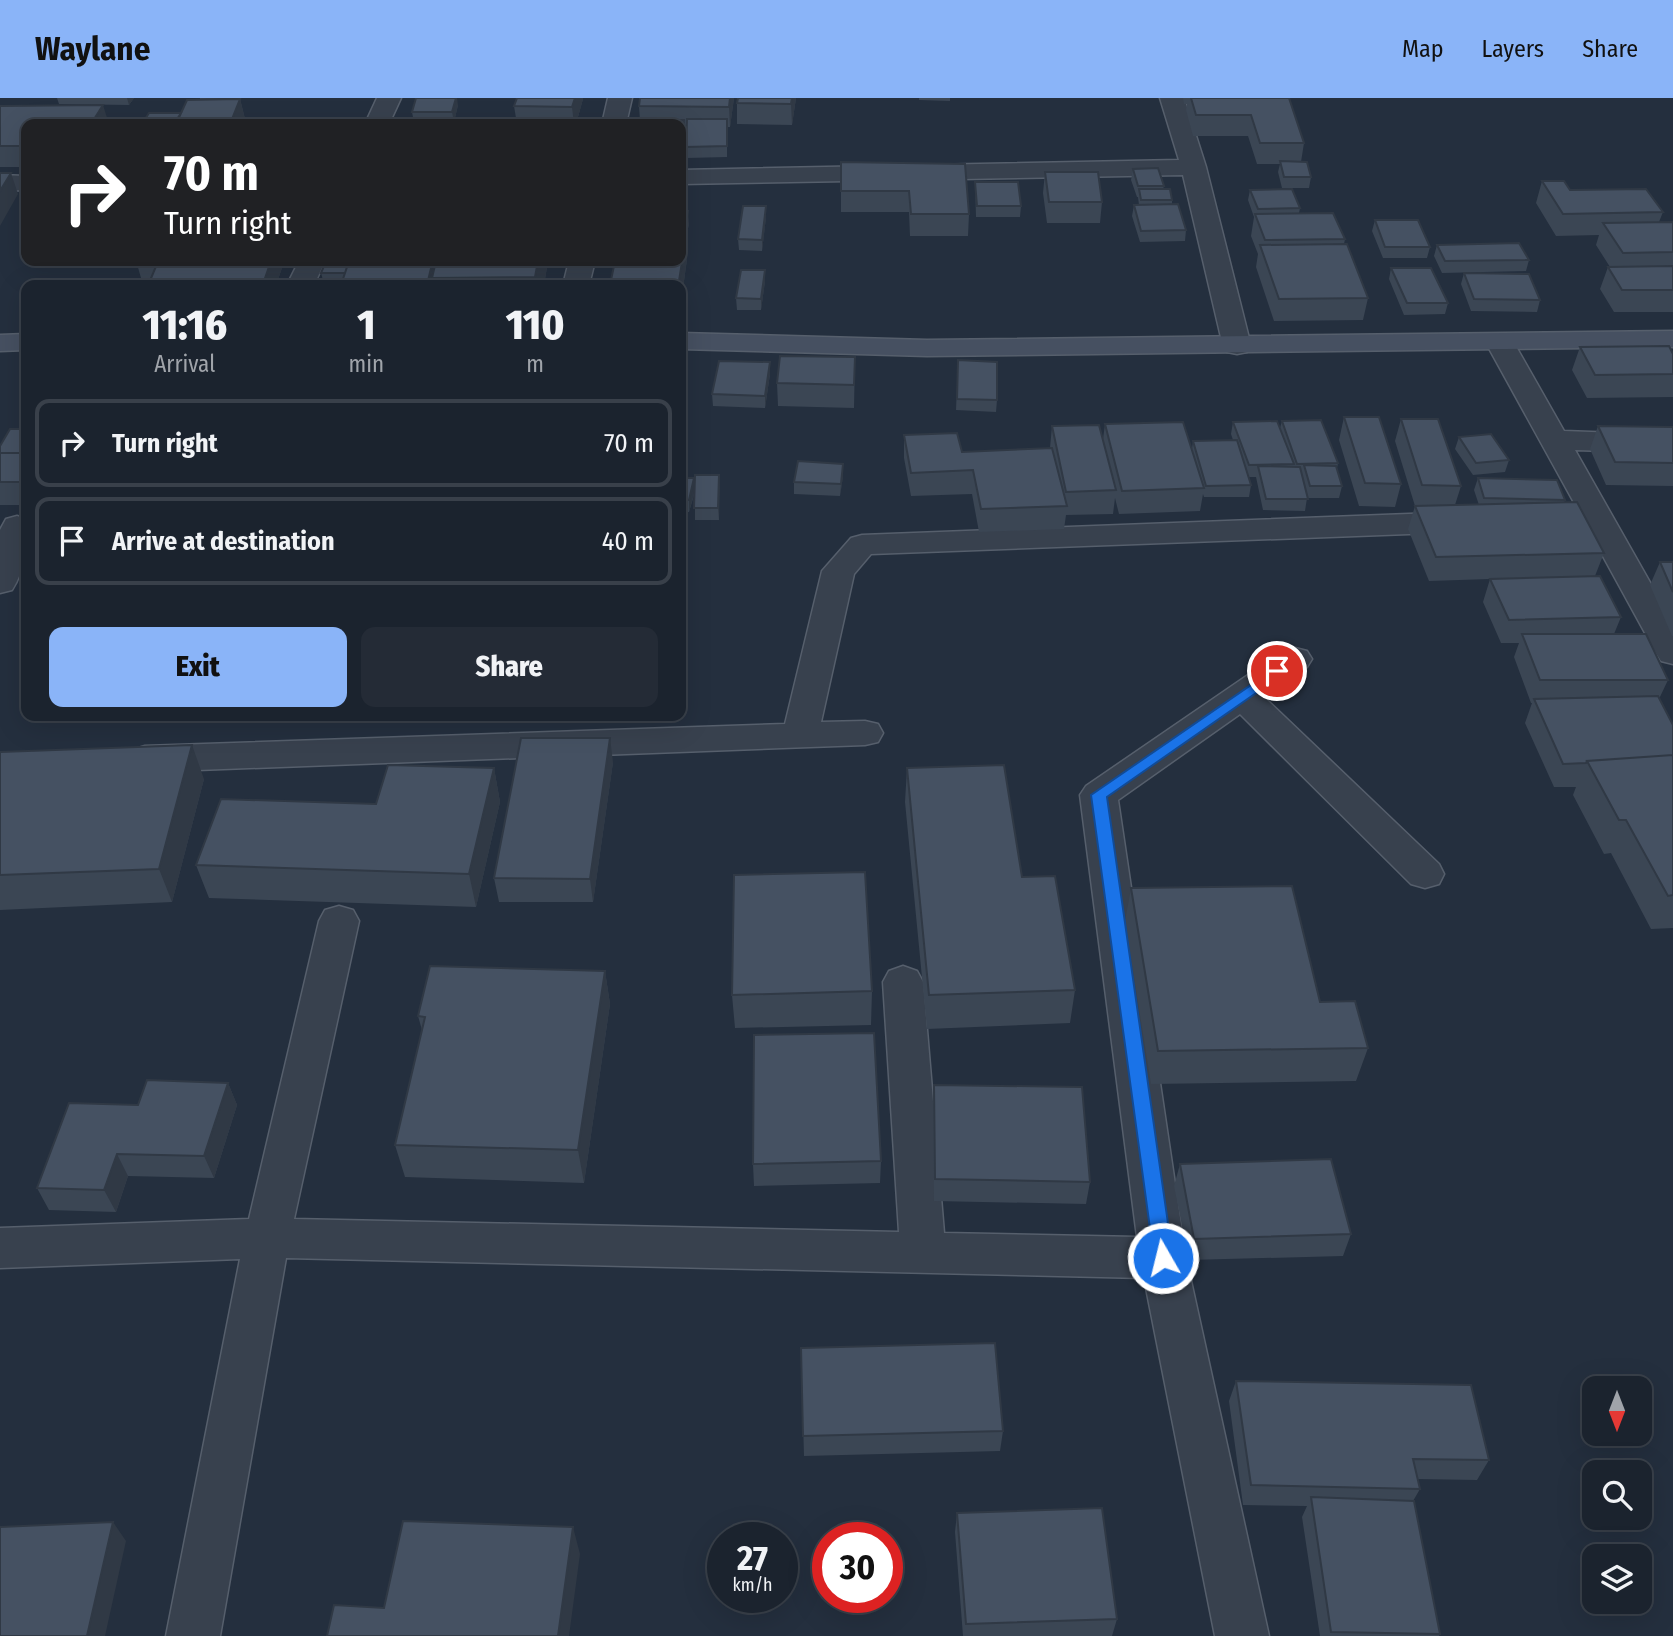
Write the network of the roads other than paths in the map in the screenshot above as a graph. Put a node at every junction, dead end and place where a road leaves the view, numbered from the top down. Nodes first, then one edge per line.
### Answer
1 (390, 98) edge
2 (620, 98) edge
3 (1172, 98) edge
4 (380, 119) edge
5 (615, 119) edge
6 (1194, 167) junction
7 (686, 177) edge
8 (0, 183) edge
9 (21, 183) edge
10 (1673, 340) edge
11 (686, 341) edge
12 (0, 342) edge
13 (21, 342) edge
14 (1500, 343) junction
15 (1237, 346) junction
16 (1554, 440) junction
17 (1673, 444) edge
18 (1597, 517) junction
19 (17, 526) dead end
20 (0, 583) edge
21 (1673, 653) edge
22 (1294, 659) dead end
23 (1242, 696) junction
24 (865, 733) dead end
25 (800, 735) junction
26 (108, 760) edge
27 (1425, 874) dead end
28 (339, 921) dead end
29 (903, 982) dead end
30 (267, 1238) junction
31 (0, 1248) edge
32 (923, 1254) junction
33 (1163, 1258) junction
34 (193, 1636) edge
35 (1242, 1636) edge

1 - 4 street
2 - 5 street
3 - 6 street
6 - 7 street
6 - 15 street
8 - 9 street
10 - 14 main road
11 - 15 main road
12 - 13 main road
14 - 15 main road
14 - 16 street
16 - 17 street
16 - 18 street
18 - 21 street
18 - 25 street
19 - 20 street
22 - 23 street
23 - 27 street
23 - 33 street
24 - 25 street
25 - 26 street
28 - 30 street
29 - 32 street
30 - 31 street
30 - 32 street
30 - 34 street
32 - 33 street
33 - 35 street

